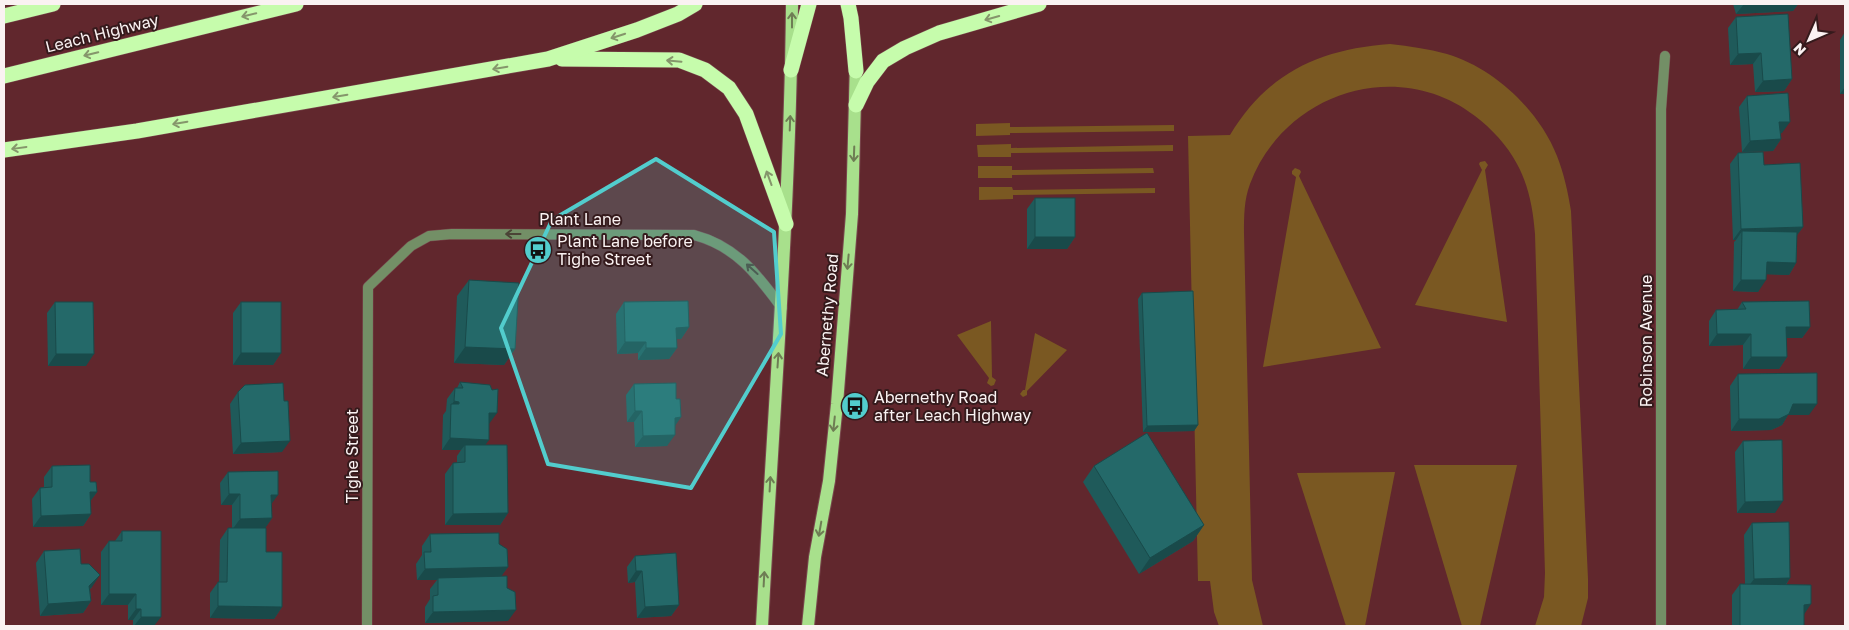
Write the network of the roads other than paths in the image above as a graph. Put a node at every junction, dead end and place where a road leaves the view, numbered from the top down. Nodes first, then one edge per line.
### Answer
1 (53, 4) edge
2 (296, 4) edge
3 (695, 4) edge
4 (792, 4) edge
5 (809, 4) edge
6 (848, 4) edge
7 (857, 4) edge
8 (1039, 4) edge
9 (4, 16) edge
10 (1665, 56) dead end
11 (548, 59) junction
12 (792, 70) junction
13 (856, 71) junction
14 (4, 76) edge
15 (856, 105) junction
16 (4, 150) edge
17 (786, 224) junction
18 (368, 287) joint
19 (782, 308) junction
20 (368, 626) edge
21 (762, 626) edge
22 (808, 626) edge
23 (1661, 626) edge

1 - 9 highway
2 -> 14 highway, Leach Highway
3 -> 11 highway
12 -> 4 main road
5 - 12 highway
6 - 13 highway
7 - 13 main road, Abernethy Road
8 -> 15 highway
10 - 23 street, Robinson Avenue
11 -> 16 highway
17 -> 11 highway
17 -> 12 main road
13 - 15 main road, Abernethy Road
15 -> 22 main road, Abernethy Road
17 - 19 main road
19 -> 18 street, Plant Lane
18 - 20 street, Tighe Street
21 -> 19 main road

